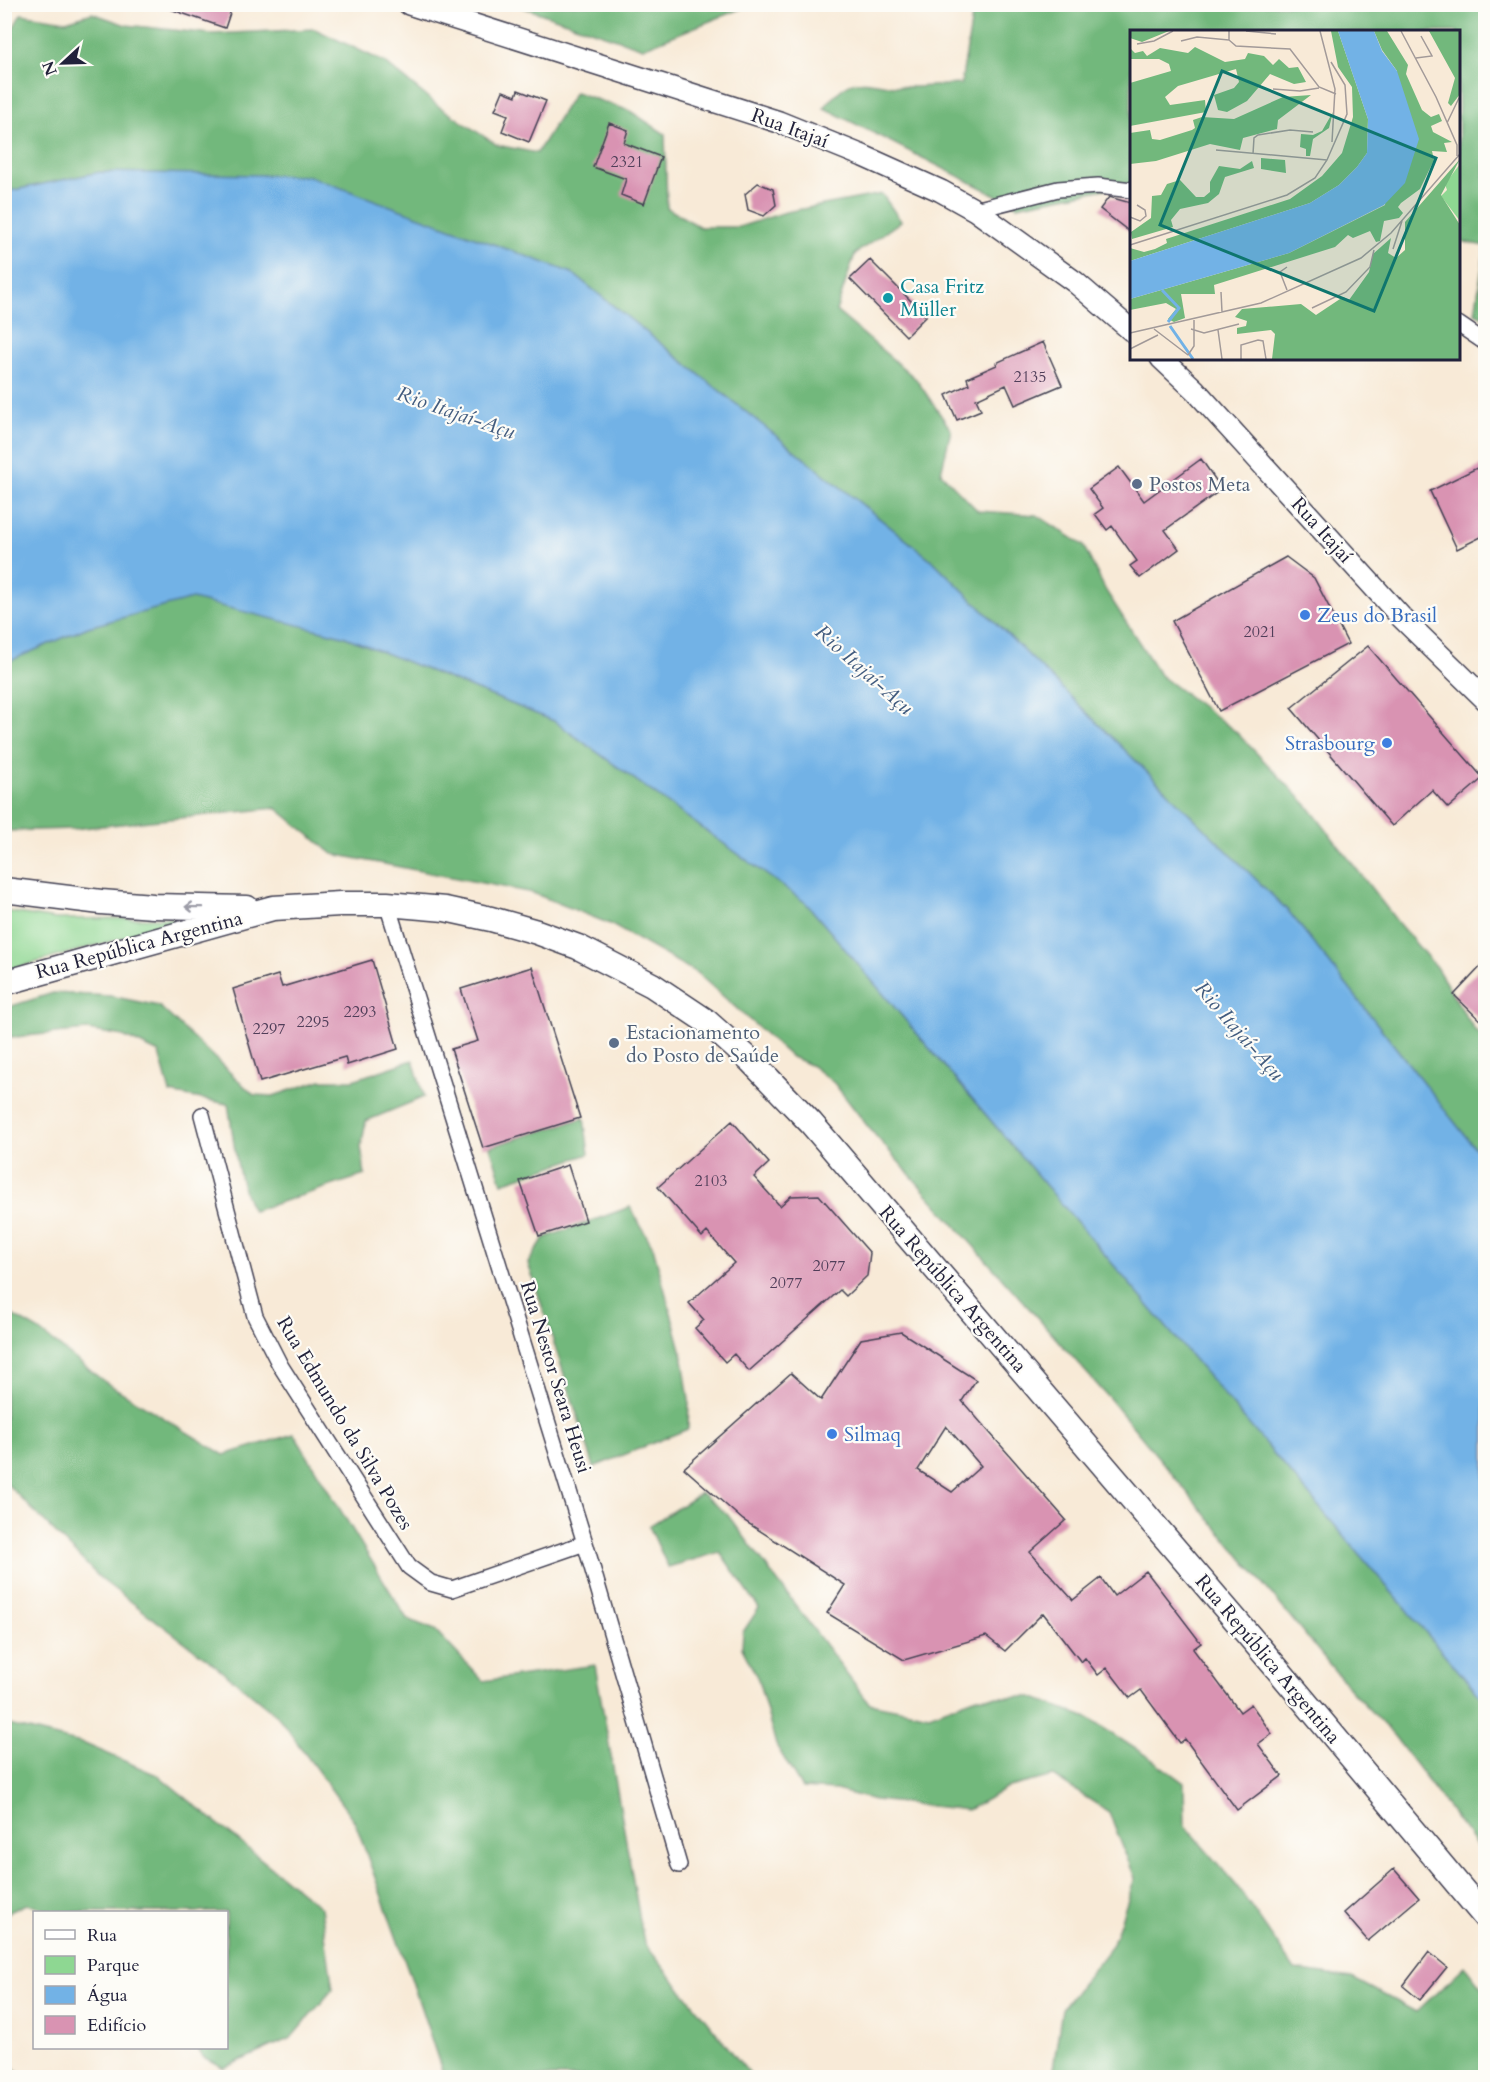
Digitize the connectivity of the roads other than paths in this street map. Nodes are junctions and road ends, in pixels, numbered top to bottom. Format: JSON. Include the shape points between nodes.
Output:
{"nodes":[{"id":1,"x":409,"y":4,"type":"edge"},
{"id":2,"x":1130,"y":190,"type":"edge"},
{"id":3,"x":975,"y":210,"type":"junction"},
{"id":4,"x":1460,"y":325,"type":"edge"},
{"id":5,"x":1130,"y":330,"type":"edge"},
{"id":6,"x":1485,"y":343,"type":"edge"},
{"id":7,"x":1163,"y":360,"type":"edge"},
{"id":8,"x":1485,"y":700,"type":"edge"},
{"id":9,"x":4,"y":890,"type":"edge"},
{"id":10,"x":387,"y":904,"type":"junction"},
{"id":11,"x":273,"y":908,"type":"junction"},
{"id":12,"x":4,"y":983,"type":"edge"},
{"id":13,"x":202,"y":1115,"type":"dead end"},
{"id":14,"x":585,"y":1543,"type":"junction"},
{"id":15,"x":678,"y":1865,"type":"dead end"},
{"id":16,"x":1485,"y":1917,"type":"edge"}],
"edges":[{"from":1,"to":3,"type":"main road","name":"Rua Itajaí","via":[[779,122],[892,169]]},
{"from":2,"to":3,"type":"street","via":[[1098,186],[1058,189]]},
{"from":3,"to":5,"type":"main road","name":"Rua Itajaí","via":[[1087,291]]},
{"from":4,"to":6,"type":"street"},
{"from":7,"to":8,"type":"main road","name":"Rua Itajaí","via":[[1402,618]]},
{"from":11,"to":9,"type":"main road","name":"Rua República Argentina","one_way":true,"via":[[122,904]]},
{"from":10,"to":11,"type":"main road","name":"Rua República Argentina"},
{"from":10,"to":14,"type":"street","name":"Rua Nestor Seara Heusi"},
{"from":10,"to":16,"type":"main road","name":"Rua República Argentina","via":[[445,909],[491,919],[578,947],[652,985],[706,1021],[751,1061],[826,1141]]},
{"from":11,"to":12,"type":"main road","name":"Rua República Argentina"},
{"from":13,"to":14,"type":"street","name":"Rua Edmundo da Silva Pozes","via":[[255,1316],[280,1365],[409,1567],[431,1583],[452,1589]]},
{"from":14,"to":15,"type":"street","name":"Rua Nestor Seara Heusi"}]}
